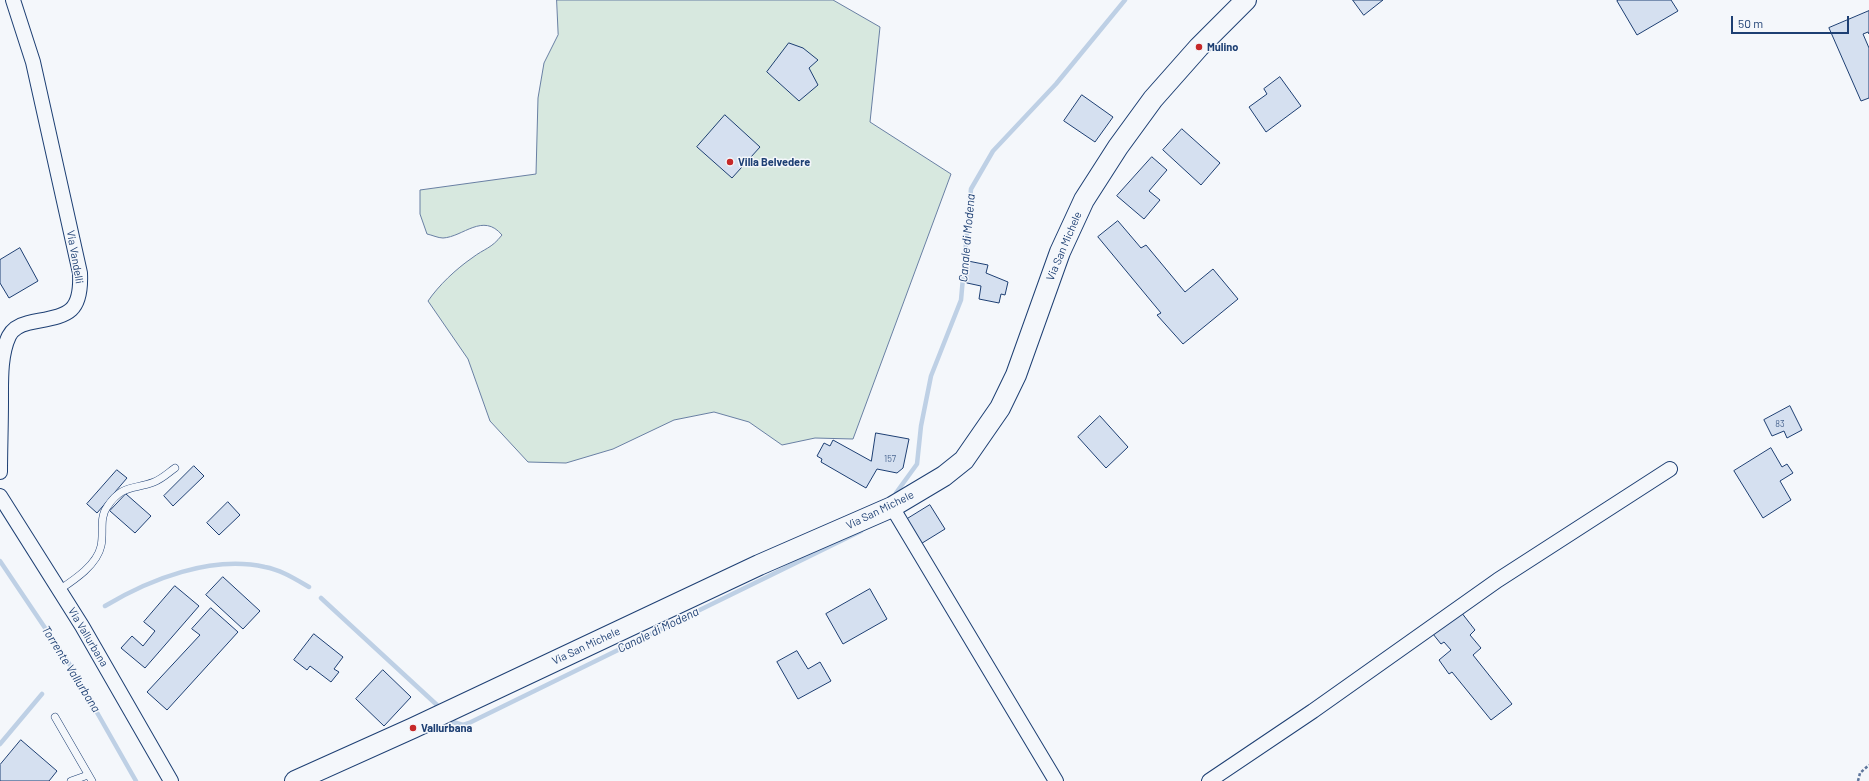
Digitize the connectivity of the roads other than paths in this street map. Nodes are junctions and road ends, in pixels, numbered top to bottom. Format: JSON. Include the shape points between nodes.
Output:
{"nodes":[{"id":1,"x":13,"y":0,"type":"edge"},
{"id":2,"x":1246,"y":0,"type":"edge"},
{"id":3,"x":175,"y":468,"type":"dead end"},
{"id":4,"x":1670,"y":469,"type":"dead end"},
{"id":5,"x":0,"y":472,"type":"edge"},
{"id":6,"x":0,"y":496,"type":"edge"},
{"id":7,"x":892,"y":507,"type":"junction"},
{"id":8,"x":59,"y":590,"type":"junction"},
{"id":9,"x":55,"y":717,"type":"dead end"},
{"id":10,"x":90,"y":778,"type":"edge"},
{"id":11,"x":71,"y":781,"type":"edge"},
{"id":12,"x":172,"y":781,"type":"edge"},
{"id":13,"x":295,"y":781,"type":"edge"},
{"id":14,"x":1056,"y":781,"type":"edge"},
{"id":15,"x":1208,"y":781,"type":"edge"}],
"edges":[{"from":1,"to":5,"type":"street","name":"Via Vandelli","via":[[33,62],[80,273],[81,290],[78,303],[71,311],[14,328],[4,346],[1,374]]},
{"from":2,"to":7,"type":"main road","name":"Via San Michele","via":[[1199,47],[1153,99],[1084,200],[1060,252],[1016,375],[1000,408],[983,434],[964,460],[944,476]]},
{"from":3,"to":8,"type":"lane","via":[[154,482],[122,490],[103,513],[99,553],[75,579]]},
{"from":4,"to":15,"type":"street","via":[[1498,580],[1313,711]]},
{"from":6,"to":8,"type":"street","name":"Via Vallurbana"},
{"from":7,"to":13,"type":"main road","name":"Via San Michele","via":[[759,565]]},
{"from":7,"to":14,"type":"street"},
{"from":8,"to":12,"type":"street","name":"Via Vallurbana"},
{"from":9,"to":10,"type":"lane"},
{"from":10,"to":11,"type":"lane"}]}
